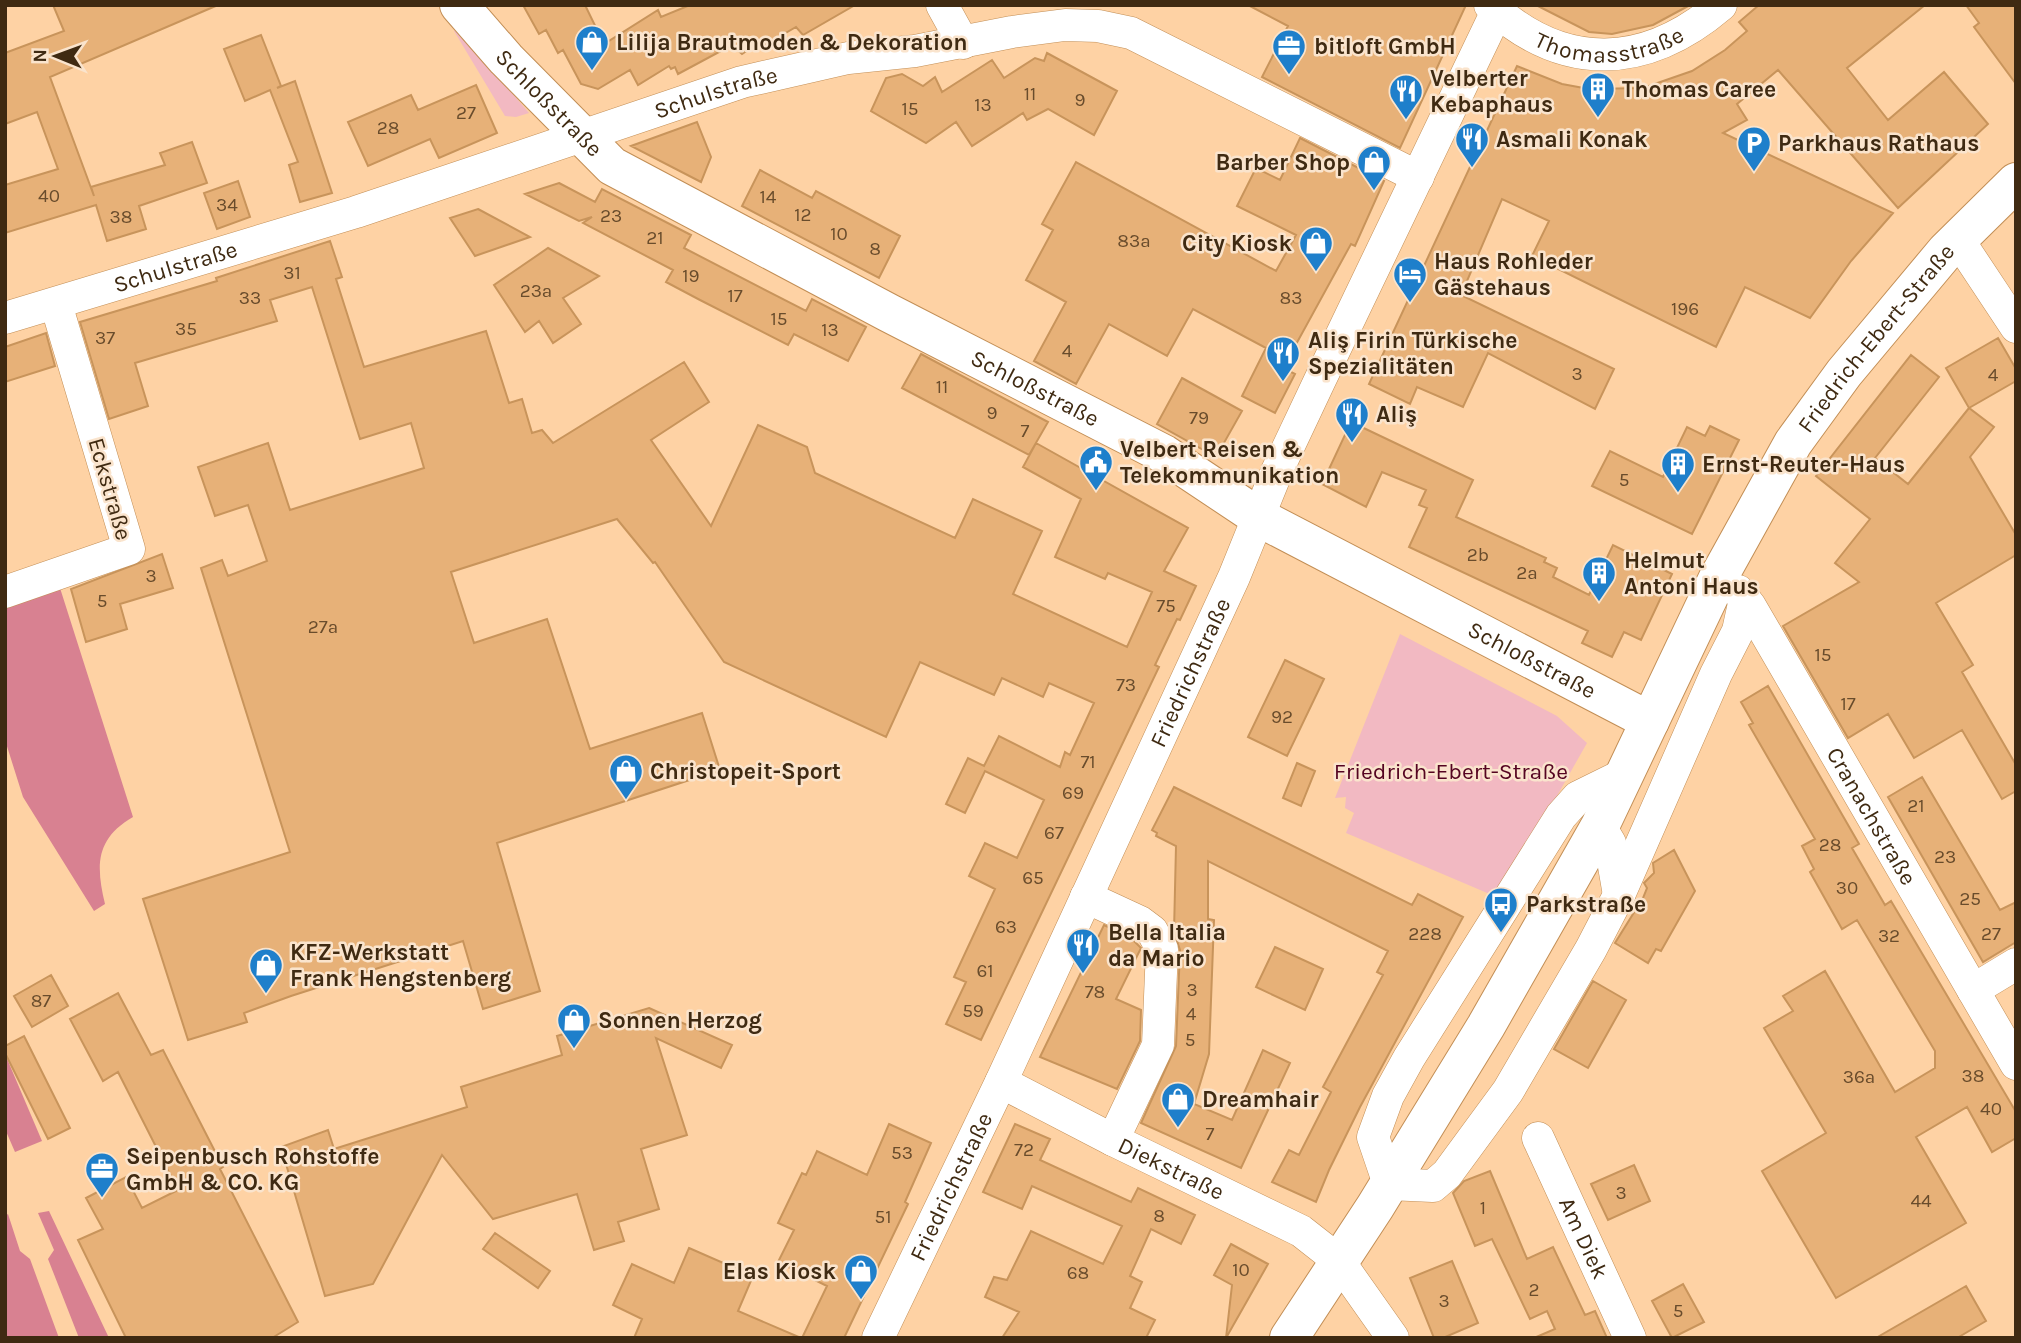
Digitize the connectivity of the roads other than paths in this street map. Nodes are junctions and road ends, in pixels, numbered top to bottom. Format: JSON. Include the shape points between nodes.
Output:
{"nodes":[{"id":1,"x":459,"y":5,"type":"edge"},
{"id":2,"x":942,"y":5,"type":"edge"},
{"id":3,"x":1721,"y":5,"type":"edge"},
{"id":4,"x":1496,"y":8,"type":"edge"},
{"id":5,"x":963,"y":43,"type":"junction"},
{"id":6,"x":583,"y":134,"type":"junction"},
{"id":7,"x":1418,"y":177,"type":"junction"},
{"id":8,"x":2016,"y":182,"type":"edge"},
{"id":9,"x":1957,"y":238,"type":"junction"},
{"id":10,"x":56,"y":304,"type":"junction"},
{"id":11,"x":5,"y":318,"type":"edge"},
{"id":12,"x":2016,"y":327,"type":"edge"},
{"id":13,"x":1259,"y":518,"type":"junction"},
{"id":14,"x":1733,"y":585,"type":"junction"},
{"id":15,"x":5,"y":592,"type":"edge"},
{"id":16,"x":1650,"y":721,"type":"junction"},
{"id":17,"x":1627,"y":773,"type":"junction"},
{"id":18,"x":1600,"y":826,"type":"junction"},
{"id":19,"x":1619,"y":895,"type":"junction"},
{"id":20,"x":1086,"y":897,"type":"junction"},
{"id":21,"x":2016,"y":964,"type":"edge"},
{"id":22,"x":1973,"y":990,"type":"junction"},
{"id":23,"x":2016,"y":1064,"type":"edge"},
{"id":24,"x":1001,"y":1082,"type":"junction"},
{"id":25,"x":1538,"y":1138,"type":"dead end"},
{"id":26,"x":1113,"y":1140,"type":"junction"},
{"id":27,"x":1389,"y":1184,"type":"junction"},
{"id":28,"x":1338,"y":1260,"type":"junction"},
{"id":29,"x":877,"y":1338,"type":"edge"},
{"id":30,"x":1289,"y":1338,"type":"edge"},
{"id":31,"x":1393,"y":1338,"type":"edge"},
{"id":32,"x":1630,"y":1338,"type":"edge"}],
"edges":[{"from":1,"to":6,"type":"main road","name":"Schloßstraße","via":[[543,98]]},
{"from":2,"to":5,"type":"street"},
{"from":3,"to":4,"type":"street","name":"Thomasstraße","via":[[1683,34],[1650,47],[1591,56],[1539,40]]},
{"from":4,"to":7,"type":"street","name":"Friedrichstraße"},
{"from":5,"to":6,"type":"street","name":"Schulstraße","via":[[848,58],[742,82]]},
{"from":5,"to":7,"type":"street","name":"Schulstraße","via":[[1065,25],[1131,33]]},
{"from":6,"to":10,"type":"street","name":"Schulstraße","via":[[356,212]]},
{"from":6,"to":13,"type":"main road","name":"Schloßstraße","via":[[612,166],[1164,454]]},
{"from":7,"to":13,"type":"street","name":"Friedrichstraße"},
{"from":8,"to":9,"type":"main road","name":"Friedrich-Ebert-Straße"},
{"from":9,"to":12,"type":"street"},
{"from":9,"to":14,"type":"main road","name":"Friedrich-Ebert-Straße","via":[[1844,373],[1793,443]]},
{"from":10,"to":11,"type":"street","name":"Schulstraße"},
{"from":10,"to":15,"type":"street","name":"Eckstraße","via":[[129,549]]},
{"from":13,"to":16,"type":"main road","name":"Schloßstraße"},
{"from":13,"to":20,"type":"street","name":"Friedrichstraße"},
{"from":14,"to":16,"type":"main road","name":"Friedrich-Ebert-Straße"},
{"from":14,"to":19,"type":"street","name":"Friedrich-Ebert-Straße","via":[[1738,631]]},
{"from":14,"to":22,"type":"street","name":"Cranachstraße"},
{"from":16,"to":17,"type":"main road","name":"Friedrich-Ebert-Straße"},
{"from":17,"to":18,"type":"main road","name":"Friedrich-Ebert-Straße"},
{"from":17,"to":27,"type":"street","via":[[1578,797],[1561,816],[1409,1058],[1373,1137]]},
{"from":18,"to":19,"type":"street","via":[[1610,843]]},
{"from":18,"to":27,"type":"main road","name":"Friedrich-Ebert-Straße","via":[[1492,1017]]},
{"from":19,"to":27,"type":"street","name":"Friedrich-Ebert-Straße","via":[[1508,1091],[1447,1174],[1433,1186]]},
{"from":20,"to":24,"type":"street","name":"Friedrichstraße"},
{"from":20,"to":26,"type":"street","via":[[1140,922],[1152,931],[1162,949],[1158,1045]]},
{"from":21,"to":22,"type":"street"},
{"from":22,"to":23,"type":"street","name":"Cranachstraße"},
{"from":24,"to":26,"type":"street","name":"Diekstraße"},
{"from":24,"to":29,"type":"street","name":"Friedrichstraße"},
{"from":25,"to":32,"type":"street","name":"Am Diek"},
{"from":26,"to":28,"type":"street","name":"Diekstraße","via":[[1301,1231]]},
{"from":27,"to":28,"type":"main road","name":"Friedrich-Ebert-Straße"},
{"from":28,"to":30,"type":"main road","name":"Friedrich-Ebert-Straße"},
{"from":28,"to":31,"type":"street"}]}
